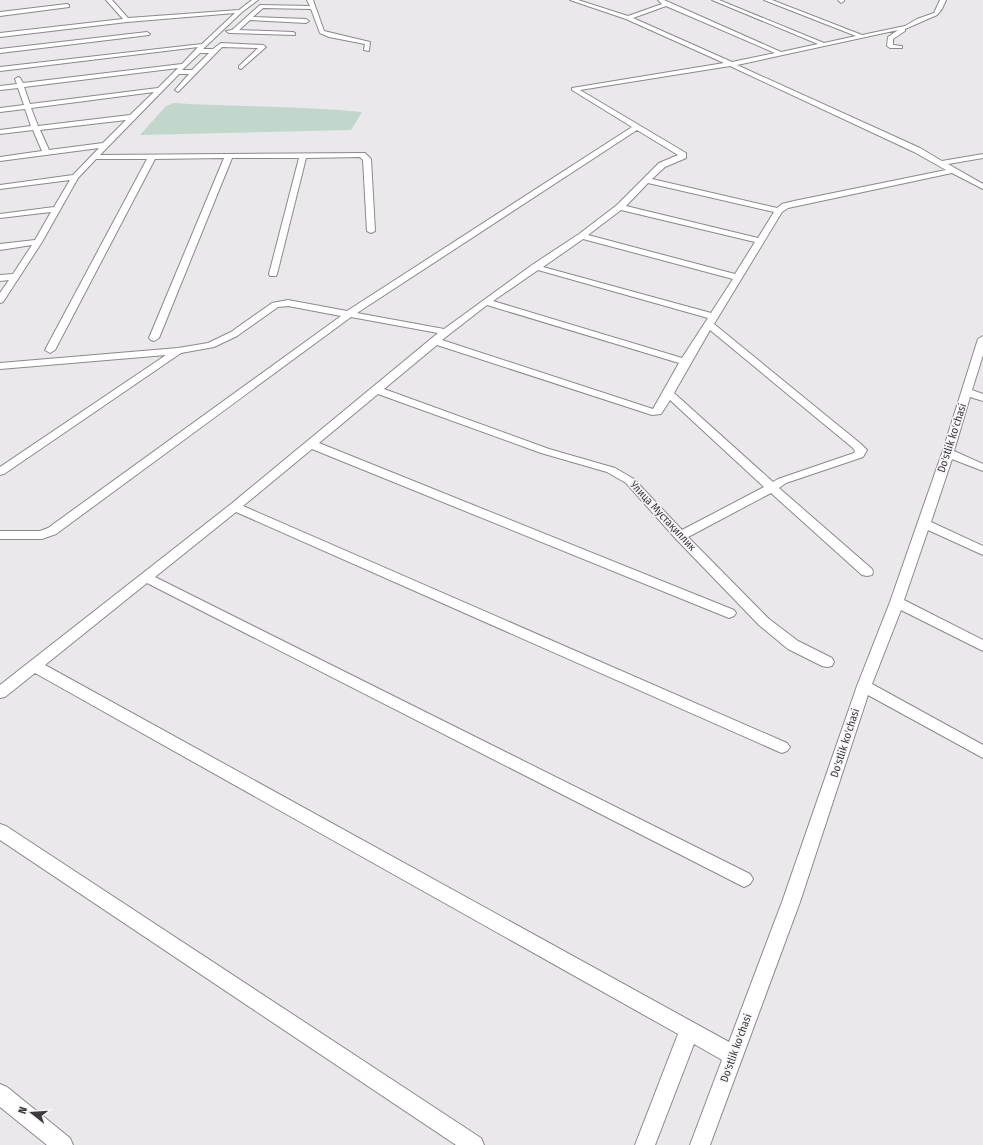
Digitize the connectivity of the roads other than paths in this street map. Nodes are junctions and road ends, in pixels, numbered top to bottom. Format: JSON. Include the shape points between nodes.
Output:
{"nodes":[{"id":1,"x":109,"y":0,"type":"edge"},
{"id":2,"x":255,"y":0,"type":"edge"},
{"id":3,"x":270,"y":0,"type":"edge"},
{"id":4,"x":310,"y":0,"type":"edge"},
{"id":5,"x":573,"y":0,"type":"edge"},
{"id":6,"x":661,"y":0,"type":"edge"},
{"id":7,"x":715,"y":0,"type":"edge"},
{"id":8,"x":767,"y":0,"type":"edge"},
{"id":9,"x":943,"y":0,"type":"edge"},
{"id":10,"x":666,"y":4,"type":"junction"},
{"id":11,"x":67,"y":6,"type":"dead end"},
{"id":12,"x":262,"y":6,"type":"junction"},
{"id":13,"x":243,"y":7,"type":"junction"},
{"id":14,"x":314,"y":8,"type":"junction"},
{"id":15,"x":0,"y":14,"type":"edge"},
{"id":16,"x":248,"y":18,"type":"junction"},
{"id":17,"x":628,"y":18,"type":"junction"},
{"id":18,"x":127,"y":20,"type":"junction"},
{"id":19,"x":306,"y":21,"type":"dead end"},
{"id":20,"x":908,"y":27,"type":"junction"},
{"id":21,"x":123,"y":28,"type":"junction"},
{"id":22,"x":219,"y":30,"type":"junction"},
{"id":23,"x":234,"y":31,"type":"junction"},
{"id":24,"x":147,"y":34,"type":"dead end"},
{"id":25,"x":293,"y":34,"type":"dead end"},
{"id":26,"x":863,"y":37,"type":"junction"},
{"id":27,"x":205,"y":45,"type":"junction"},
{"id":28,"x":825,"y":45,"type":"junction"},
{"id":29,"x":900,"y":47,"type":"dead end"},
{"id":30,"x":6,"y":49,"type":"edge"},
{"id":31,"x":367,"y":50,"type":"dead end"},
{"id":32,"x":0,"y":51,"type":"edge"},
{"id":33,"x":199,"y":51,"type":"junction"},
{"id":34,"x":214,"y":51,"type":"junction"},
{"id":35,"x":782,"y":54,"type":"junction"},
{"id":36,"x":185,"y":64,"type":"junction"},
{"id":37,"x":731,"y":64,"type":"junction"},
{"id":38,"x":241,"y":67,"type":"dead end"},
{"id":39,"x":0,"y":69,"type":"edge"},
{"id":40,"x":178,"y":72,"type":"junction"},
{"id":41,"x":194,"y":72,"type":"junction"},
{"id":42,"x":20,"y":86,"type":"junction"},
{"id":43,"x":0,"y":88,"type":"edge"},
{"id":44,"x":161,"y":89,"type":"junction"},
{"id":45,"x":178,"y":90,"type":"dead end"},
{"id":46,"x":28,"y":106,"type":"junction"},
{"id":47,"x":0,"y":110,"type":"edge"},
{"id":48,"x":132,"y":117,"type":"junction"},
{"id":49,"x":35,"y":127,"type":"junction"},
{"id":50,"x":636,"y":128,"type":"junction"},
{"id":51,"x":0,"y":132,"type":"edge"},
{"id":52,"x":105,"y":145,"type":"junction"},
{"id":53,"x":46,"y":152,"type":"junction"},
{"id":54,"x":303,"y":155,"type":"junction"},
{"id":55,"x":229,"y":156,"type":"junction"},
{"id":56,"x":983,"y":156,"type":"edge"},
{"id":57,"x":152,"y":157,"type":"junction"},
{"id":58,"x":0,"y":158,"type":"edge"},
{"id":59,"x":93,"y":158,"type":"junction"},
{"id":60,"x":942,"y":163,"type":"junction"},
{"id":61,"x":955,"y":170,"type":"junction"},
{"id":62,"x":75,"y":177,"type":"junction"},
{"id":63,"x":646,"y":180,"type":"junction"},
{"id":64,"x":0,"y":187,"type":"edge"},
{"id":65,"x":983,"y":187,"type":"edge"},
{"id":66,"x":620,"y":207,"type":"junction"},
{"id":67,"x":56,"y":209,"type":"junction"},
{"id":68,"x":779,"y":211,"type":"junction"},
{"id":69,"x":0,"y":216,"type":"edge"},
{"id":70,"x":371,"y":231,"type":"dead end"},
{"id":71,"x":582,"y":236,"type":"junction"},
{"id":72,"x":761,"y":241,"type":"junction"},
{"id":73,"x":38,"y":242,"type":"junction"},
{"id":74,"x":0,"y":247,"type":"edge"},
{"id":75,"x":536,"y":267,"type":"junction"},
{"id":76,"x":273,"y":274,"type":"dead end"},
{"id":77,"x":16,"y":276,"type":"junction"},
{"id":78,"x":737,"y":277,"type":"junction"},
{"id":79,"x":0,"y":278,"type":"edge"},
{"id":80,"x":0,"y":300,"type":"edge"},
{"id":81,"x":486,"y":302,"type":"junction"},
{"id":82,"x":349,"y":314,"type":"junction"},
{"id":83,"x":710,"y":320,"type":"junction"},
{"id":84,"x":446,"y":332,"type":"junction"},
{"id":85,"x":154,"y":338,"type":"dead end"},
{"id":86,"x":983,"y":339,"type":"edge"},
{"id":87,"x":436,"y":341,"type":"junction"},
{"id":88,"x":50,"y":350,"type":"dead end"},
{"id":89,"x":178,"y":351,"type":"junction"},
{"id":90,"x":685,"y":362,"type":"junction"},
{"id":91,"x":0,"y":366,"type":"edge"},
{"id":92,"x":377,"y":390,"type":"junction"},
{"id":93,"x":967,"y":392,"type":"junction"},
{"id":94,"x":668,"y":393,"type":"junction"},
{"id":95,"x":983,"y":398,"type":"edge"},
{"id":96,"x":311,"y":444,"type":"junction"},
{"id":97,"x":948,"y":453,"type":"junction"},
{"id":98,"x":983,"y":468,"type":"edge"},
{"id":99,"x":0,"y":472,"type":"edge"},
{"id":100,"x":772,"y":488,"type":"junction"},
{"id":101,"x":235,"y":507,"type":"junction"},
{"id":102,"x":923,"y":523,"type":"junction"},
{"id":103,"x":0,"y":535,"type":"edge"},
{"id":104,"x":680,"y":536,"type":"junction"},
{"id":105,"x":983,"y":551,"type":"edge"},
{"id":106,"x":867,"y":572,"type":"dead end"},
{"id":107,"x":145,"y":577,"type":"junction"},
{"id":108,"x":897,"y":602,"type":"junction"},
{"id":109,"x":729,"y":612,"type":"dead end"},
{"id":110,"x":983,"y":646,"type":"edge"},
{"id":111,"x":827,"y":662,"type":"dead end"},
{"id":112,"x":35,"y":666,"type":"junction"},
{"id":113,"x":864,"y":686,"type":"junction"},
{"id":114,"x":0,"y":694,"type":"edge"},
{"id":115,"x":782,"y":747,"type":"dead end"},
{"id":116,"x":983,"y":752,"type":"edge"},
{"id":117,"x":0,"y":831,"type":"edge"},
{"id":118,"x":744,"y":879,"type":"dead end"},
{"id":119,"x":689,"y":1030,"type":"junction"},
{"id":120,"x":733,"y":1056,"type":"junction"},
{"id":121,"x":0,"y":1094,"type":"edge"},
{"id":122,"x":63,"y":1145,"type":"edge"},
{"id":123,"x":474,"y":1145,"type":"edge"},
{"id":124,"x":645,"y":1145,"type":"edge"},
{"id":125,"x":700,"y":1145,"type":"edge"}],
"edges":[{"from":1,"to":18,"type":"street"},
{"from":2,"to":13,"type":"street"},
{"from":3,"to":12,"type":"street"},
{"from":4,"to":14,"type":"street"},
{"from":5,"to":17,"type":"street"},
{"from":6,"to":10,"type":"street"},
{"from":7,"to":28,"type":"street"},
{"from":8,"to":26,"type":"street"},
{"from":9,"to":20,"type":"street","via":[[941,8],[933,17],[920,19]]},
{"from":10,"to":17,"type":"street"},
{"from":10,"to":35,"type":"street"},
{"from":11,"to":15,"type":"street"},
{"from":12,"to":14,"type":"street"},
{"from":12,"to":16,"type":"street"},
{"from":13,"to":18,"type":"street"},
{"from":13,"to":22,"type":"street"},
{"from":14,"to":31,"type":"street","via":[[324,34],[368,43]]},
{"from":16,"to":19,"type":"street"},
{"from":16,"to":23,"type":"street"},
{"from":17,"to":37,"type":"street"},
{"from":18,"to":21,"type":"street"},
{"from":20,"to":26,"type":"street"},
{"from":20,"to":29,"type":"street","via":[[890,38],[890,46]]},
{"from":21,"to":24,"type":"street"},
{"from":21,"to":30,"type":"street"},
{"from":21,"to":30,"type":"street"},
{"from":22,"to":23,"type":"street"},
{"from":22,"to":27,"type":"street"},
{"from":23,"to":25,"type":"street"},
{"from":26,"to":28,"type":"street"},
{"from":27,"to":30,"type":"street"},
{"from":27,"to":33,"type":"street"},
{"from":28,"to":35,"type":"street"},
{"from":30,"to":32,"type":"street"},
{"from":30,"to":39,"type":"street"},
{"from":30,"to":42,"type":"street"},
{"from":33,"to":34,"type":"street"},
{"from":33,"to":36,"type":"street"},
{"from":34,"to":38,"type":"street","via":[[221,45],[263,47]]},
{"from":34,"to":41,"type":"street"},
{"from":35,"to":37,"type":"street"},
{"from":36,"to":40,"type":"street"},
{"from":36,"to":42,"type":"street"},
{"from":37,"to":50,"type":"street","via":[[574,89]]},
{"from":37,"to":60,"type":"street"},
{"from":40,"to":41,"type":"street"},
{"from":40,"to":44,"type":"street"},
{"from":41,"to":45,"type":"street"},
{"from":42,"to":43,"type":"street"},
{"from":42,"to":46,"type":"street"},
{"from":44,"to":46,"type":"street"},
{"from":44,"to":48,"type":"street"},
{"from":46,"to":47,"type":"street"},
{"from":46,"to":49,"type":"street"},
{"from":48,"to":49,"type":"street"},
{"from":48,"to":52,"type":"street"},
{"from":49,"to":51,"type":"street"},
{"from":49,"to":53,"type":"street"},
{"from":50,"to":63,"type":"street","via":[[683,155],[682,158],[662,165]]},
{"from":50,"to":82,"type":"street"},
{"from":52,"to":53,"type":"street"},
{"from":52,"to":59,"type":"street"},
{"from":53,"to":58,"type":"street"},
{"from":54,"to":55,"type":"street"},
{"from":54,"to":70,"type":"street","via":[[354,154],[367,159]]},
{"from":54,"to":76,"type":"street"},
{"from":55,"to":57,"type":"street"},
{"from":55,"to":85,"type":"street"},
{"from":56,"to":60,"type":"street"},
{"from":57,"to":59,"type":"street"},
{"from":57,"to":88,"type":"street"},
{"from":59,"to":62,"type":"street"},
{"from":60,"to":61,"type":"street"},
{"from":61,"to":65,"type":"street"},
{"from":61,"to":68,"type":"street","via":[[794,203]]},
{"from":62,"to":64,"type":"street"},
{"from":62,"to":67,"type":"street"},
{"from":63,"to":66,"type":"street"},
{"from":63,"to":68,"type":"street"},
{"from":66,"to":71,"type":"street"},
{"from":66,"to":72,"type":"street"},
{"from":67,"to":69,"type":"street"},
{"from":67,"to":73,"type":"street"},
{"from":68,"to":72,"type":"street"},
{"from":71,"to":75,"type":"street"},
{"from":71,"to":78,"type":"street"},
{"from":72,"to":78,"type":"street"},
{"from":73,"to":74,"type":"street"},
{"from":73,"to":77,"type":"street"},
{"from":75,"to":81,"type":"street"},
{"from":75,"to":83,"type":"street"},
{"from":77,"to":79,"type":"street"},
{"from":77,"to":80,"type":"street"},
{"from":78,"to":83,"type":"street"},
{"from":81,"to":84,"type":"street"},
{"from":81,"to":90,"type":"street"},
{"from":82,"to":84,"type":"street"},
{"from":82,"to":89,"type":"street","via":[[288,303],[275,306],[234,334],[211,345]]},
{"from":82,"to":103,"type":"street","via":[[52,531],[42,535]]},
{"from":83,"to":90,"type":"street"},
{"from":83,"to":100,"type":"street","via":[[861,450],[859,455],[782,481]]},
{"from":84,"to":87,"type":"street"},
{"from":86,"to":93,"type":"street","name":"Do'stlik ko'chasi"},
{"from":87,"to":92,"type":"street"},
{"from":87,"to":94,"type":"street","via":[[652,412],[659,410]]},
{"from":89,"to":91,"type":"street"},
{"from":89,"to":99,"type":"street"},
{"from":90,"to":94,"type":"street"},
{"from":92,"to":96,"type":"street"},
{"from":92,"to":104,"type":"street","name":"Улица Мустақиллик","via":[[545,451],[611,470],[630,481]]},
{"from":93,"to":95,"type":"street"},
{"from":93,"to":97,"type":"street","name":"Do'stlik ko'chasi"},
{"from":94,"to":100,"type":"street"},
{"from":96,"to":101,"type":"street"},
{"from":96,"to":109,"type":"street"},
{"from":97,"to":98,"type":"street"},
{"from":97,"to":102,"type":"street","name":"Do'stlik ko'chasi"},
{"from":100,"to":104,"type":"street"},
{"from":100,"to":106,"type":"street"},
{"from":101,"to":107,"type":"street"},
{"from":101,"to":115,"type":"street"},
{"from":102,"to":105,"type":"street"},
{"from":102,"to":108,"type":"street","name":"Do'stlik ko'chasi"},
{"from":104,"to":111,"type":"street","name":"Улица Мустақиллик","via":[[764,622],[793,645]]},
{"from":107,"to":112,"type":"street"},
{"from":107,"to":118,"type":"street"},
{"from":108,"to":110,"type":"street"},
{"from":108,"to":113,"type":"street","name":"Do'stlik ko'chasi"},
{"from":112,"to":114,"type":"street"},
{"from":112,"to":119,"type":"street"},
{"from":113,"to":116,"type":"street"},
{"from":113,"to":120,"type":"street","name":"Do'stlik ko'chasi","via":[[791,902]]},
{"from":117,"to":123,"type":"street"},
{"from":119,"to":120,"type":"street"},
{"from":119,"to":124,"type":"street"},
{"from":120,"to":125,"type":"street","name":"Do'stlik ko'chasi"},
{"from":121,"to":122,"type":"street"}]}
